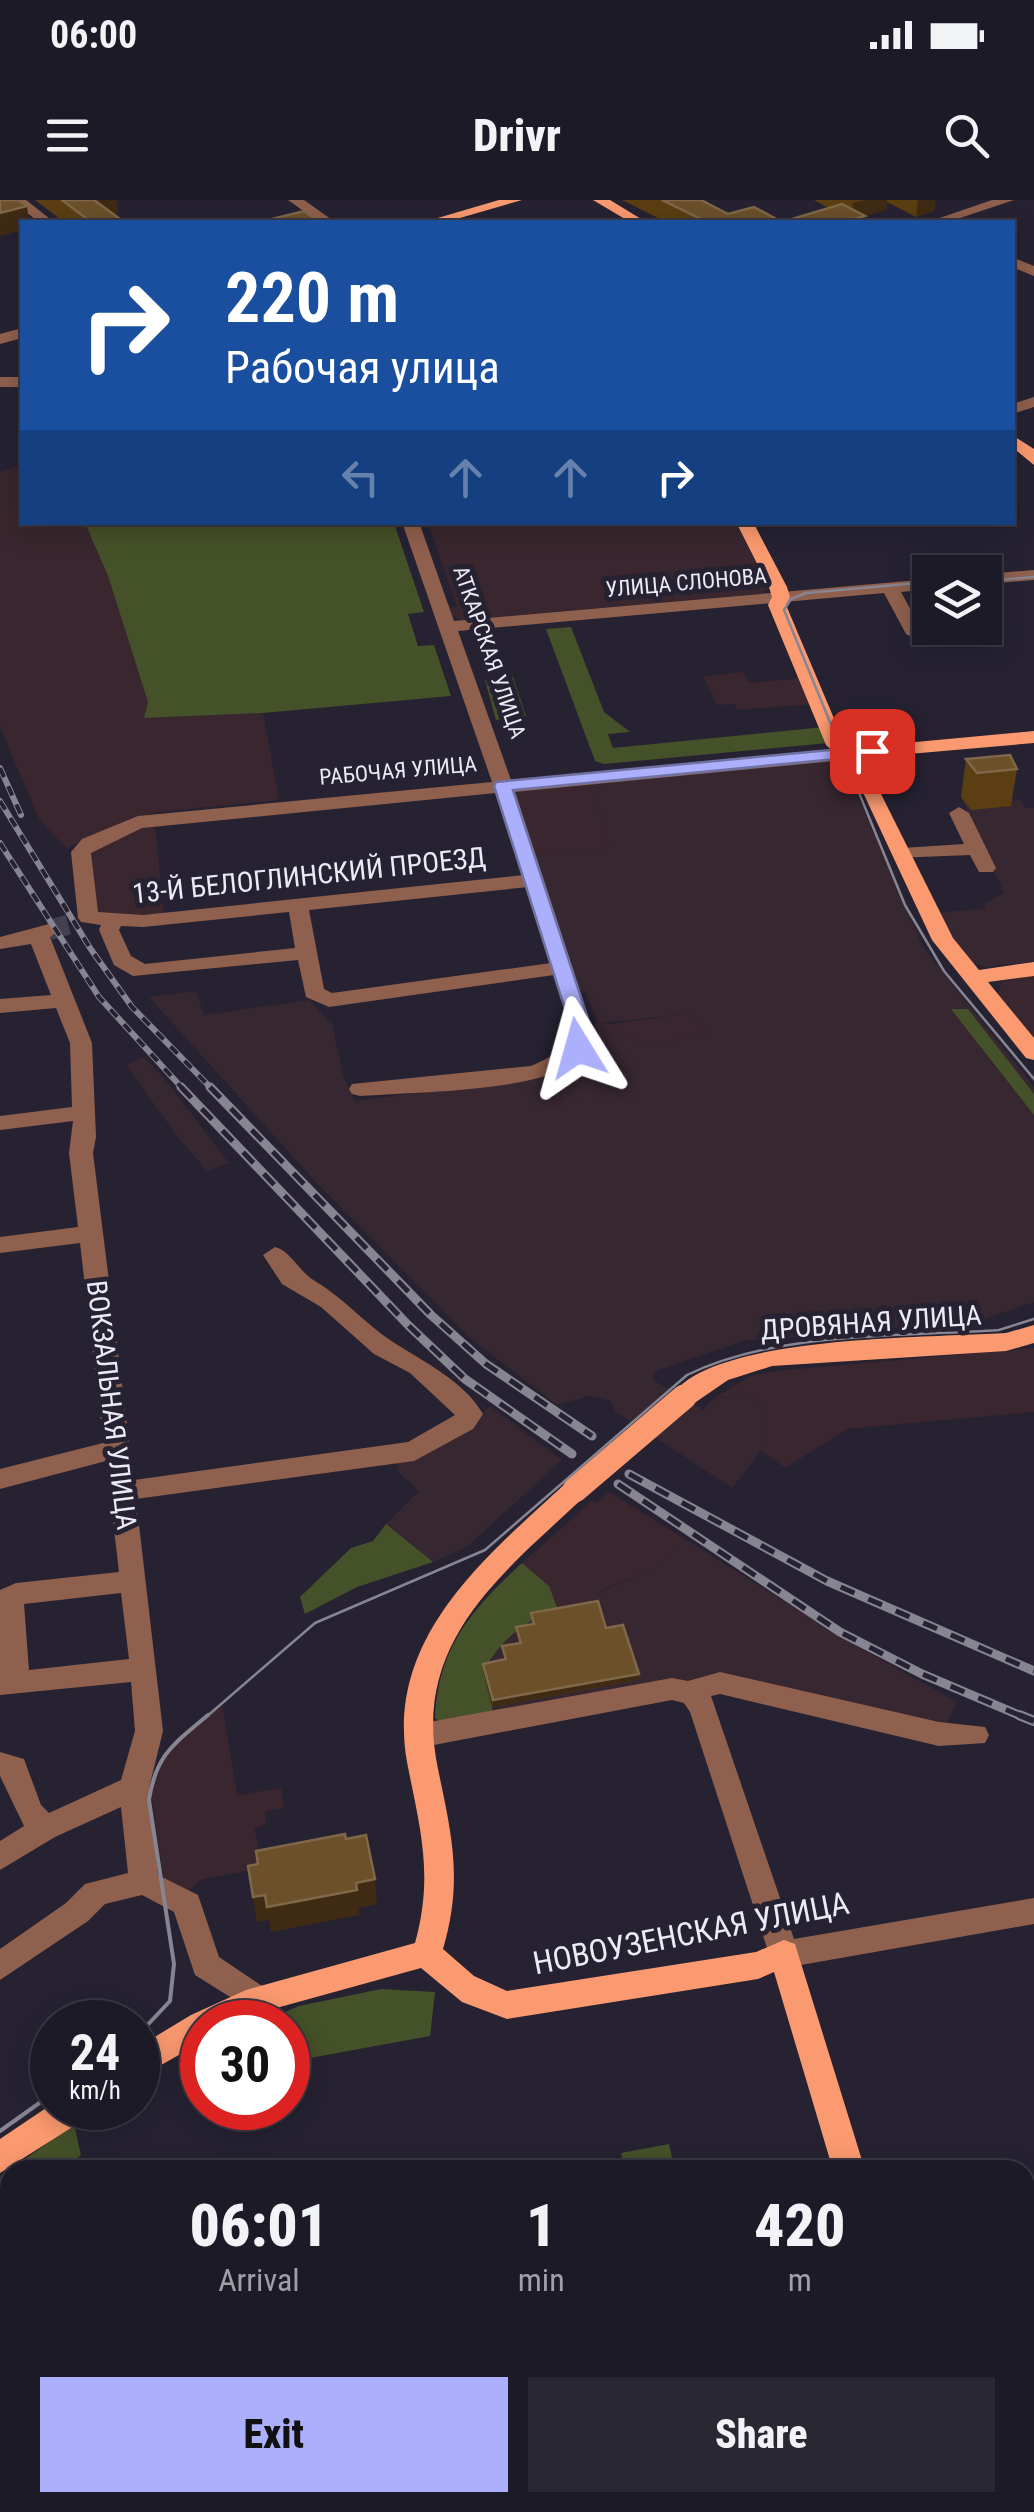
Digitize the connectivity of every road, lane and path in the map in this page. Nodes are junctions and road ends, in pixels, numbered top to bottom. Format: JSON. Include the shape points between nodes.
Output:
{"nodes":[{"id":1,"x":17,"y":200,"type":"edge"},
{"id":2,"x":295,"y":200,"type":"edge"},
{"id":3,"x":514,"y":200,"type":"edge"},
{"id":4,"x":600,"y":200,"type":"edge"},
{"id":5,"x":1007,"y":200,"type":"edge"},
{"id":6,"x":43,"y":220,"type":"edge"},
{"id":7,"x":325,"y":220,"type":"edge"},
{"id":8,"x":439,"y":220,"type":"edge"},
{"id":9,"x":635,"y":220,"type":"edge"},
{"id":10,"x":943,"y":220,"type":"edge"},
{"id":11,"x":1015,"y":442,"type":"edge"},
{"id":12,"x":1034,"y":460,"type":"edge"},
{"id":13,"x":411,"y":525,"type":"edge"},
{"id":14,"x":745,"y":525,"type":"edge"},
{"id":15,"x":1034,"y":575,"type":"edge"},
{"id":16,"x":1002,"y":578,"type":"edge"},
{"id":17,"x":912,"y":585,"type":"edge"},
{"id":18,"x":889,"y":587,"type":"junction"},
{"id":19,"x":780,"y":596,"type":"junction"},
{"id":20,"x":446,"y":627,"type":"junction"},
{"id":21,"x":912,"y":629,"type":"edge"},
{"id":22,"x":1034,"y":737,"type":"edge"},
{"id":23,"x":845,"y":754,"type":"junction"},
{"id":24,"x":503,"y":786,"type":"junction"},
{"id":25,"x":959,"y":813,"type":"dead end"},
{"id":26,"x":902,"y":854,"type":"junction"},
{"id":27,"x":536,"y":880,"type":"junction"},
{"id":28,"x":298,"y":905,"type":"junction"},
{"id":29,"x":83,"y":920,"type":"joint"},
{"id":30,"x":113,"y":921,"type":"junction"},
{"id":31,"x":0,"y":944,"type":"edge"},
{"id":32,"x":306,"y":954,"type":"junction"},
{"id":33,"x":561,"y":968,"type":"junction"},
{"id":34,"x":1034,"y":969,"type":"edge"},
{"id":35,"x":972,"y":978,"type":"junction"},
{"id":36,"x":65,"y":1000,"type":"junction"},
{"id":37,"x":0,"y":1006,"type":"edge"},
{"id":38,"x":1034,"y":1053,"type":"edge"},
{"id":39,"x":360,"y":1090,"type":"dead end"},
{"id":40,"x":81,"y":1114,"type":"junction"},
{"id":41,"x":0,"y":1123,"type":"edge"},
{"id":42,"x":90,"y":1234,"type":"junction"},
{"id":43,"x":0,"y":1245,"type":"edge"},
{"id":44,"x":275,"y":1255,"type":"dead end"},
{"id":45,"x":1034,"y":1334,"type":"edge"},
{"id":46,"x":116,"y":1448,"type":"junction"},
{"id":47,"x":0,"y":1479,"type":"edge"},
{"id":48,"x":124,"y":1491,"type":"junction"},
{"id":49,"x":133,"y":1581,"type":"junction"},
{"id":50,"x":144,"y":1669,"type":"junction"},
{"id":51,"x":8,"y":1683,"type":"edge"},
{"id":52,"x":693,"y":1694,"type":"junction"},
{"id":53,"x":975,"y":1734,"type":"dead end"},
{"id":54,"x":418,"y":1736,"type":"junction"},
{"id":55,"x":7,"y":1766,"type":"edge"},
{"id":56,"x":134,"y":1788,"type":"junction"},
{"id":57,"x":44,"y":1828,"type":"junction"},
{"id":58,"x":0,"y":1857,"type":"edge"},
{"id":59,"x":144,"y":1882,"type":"junction"},
{"id":60,"x":1034,"y":1911,"type":"edge"},
{"id":61,"x":427,"y":1954,"type":"junction"},
{"id":62,"x":784,"y":1954,"type":"junction"},
{"id":63,"x":0,"y":1966,"type":"edge"},
{"id":64,"x":257,"y":2000,"type":"joint"},
{"id":65,"x":41,"y":2130,"type":"edge"},
{"id":66,"x":0,"y":2158,"type":"edge"},
{"id":67,"x":846,"y":2160,"type":"edge"}],
"edges":[{"from":1,"to":6,"type":"street"},
{"from":2,"to":7,"type":"street"},
{"from":3,"to":8,"type":"main road"},
{"from":4,"to":9,"type":"main road"},
{"from":5,"to":10,"type":"street"},
{"from":11,"to":12,"type":"main road"},
{"from":13,"to":20,"type":"street","name":"АТКАРСКАЯ УЛИЦА"},
{"from":14,"to":19,"type":"main road"},
{"from":15,"to":16,"type":"street"},
{"from":17,"to":18,"type":"street","name":"УЛИЦА СЛОНОВА"},
{"from":18,"to":19,"type":"street","name":"УЛИЦА СЛОНОВА"},
{"from":18,"to":21,"type":"street"},
{"from":19,"to":20,"type":"street","name":"УЛИЦА СЛОНОВА"},
{"from":19,"to":23,"type":"main road","via":[[786,630]]},
{"from":20,"to":24,"type":"street","name":"АТКАРСКАЯ УЛИЦА"},
{"from":22,"to":23,"type":"main road","name":"РАБОЧАЯ УЛИЦА"},
{"from":23,"to":24,"type":"street","name":"РАБОЧАЯ УЛИЦА"},
{"from":23,"to":26,"type":"main road","via":[[860,766]]},
{"from":24,"to":27,"type":"street","name":"АТКАРСКАЯ УЛИЦА"},
{"from":24,"to":29,"type":"street","name":"РАБОЧАЯ УЛИЦА","via":[[138,822],[89,842],[81,852]]},
{"from":25,"to":26,"type":"street","via":[[981,858]]},
{"from":26,"to":35,"type":"main road","via":[[943,940]]},
{"from":27,"to":28,"type":"street","name":"13-Й БЕЛОГЛИНСКИЙ ПРОЕЗД"},
{"from":27,"to":33,"type":"street","name":"АТКАРСКАЯ УЛИЦА"},
{"from":28,"to":30,"type":"street","name":"13-Й БЕЛОГЛИНСКИЙ ПРОЕЗД"},
{"from":28,"to":32,"type":"street"},
{"from":29,"to":30,"type":"street","name":"13-Й БЕЛОГЛИНСКИЙ ПРОЕЗД"},
{"from":30,"to":32,"type":"street","via":[[108,930],[122,960],[141,971]]},
{"from":31,"to":36,"type":"street","name":"ВОКЗАЛЬНАЯ УЛИЦА","via":[[43,932]]},
{"from":32,"to":33,"type":"street","via":[[319,998],[329,1000]]},
{"from":33,"to":39,"type":"street","name":"АТКАРСКАЯ УЛИЦА","via":[[582,1031],[578,1048],[562,1062],[536,1073]]},
{"from":34,"to":35,"type":"main road"},
{"from":35,"to":38,"type":"main road"},
{"from":36,"to":37,"type":"street"},
{"from":36,"to":40,"type":"street","name":"ВОКЗАЛЬНАЯ УЛИЦА","via":[[81,1043]]},
{"from":40,"to":41,"type":"street"},
{"from":40,"to":42,"type":"street","name":"ВОКЗАЛЬНАЯ УЛИЦА"},
{"from":42,"to":43,"type":"street"},
{"from":42,"to":46,"type":"street","name":"ВОКЗАЛЬНАЯ УЛИЦА"},
{"from":44,"to":48,"type":"street","via":[[291,1278],[419,1367],[470,1414],[414,1451]]},
{"from":45,"to":54,"type":"main road","name":"ДРОВЯНАЯ УЛИЦА","bridge":true,"via":[[1006,1342],[771,1357],[719,1374],[575,1490],[459,1605],[438,1636],[419,1694]]},
{"from":46,"to":47,"type":"street"},
{"from":46,"to":48,"type":"street","name":"ВОКЗАЛЬНАЯ УЛИЦА"},
{"from":48,"to":49,"type":"street","name":"ВОКЗАЛЬНАЯ УЛИЦА"},
{"from":49,"to":50,"type":"street","name":"ВОКЗАЛЬНАЯ УЛИЦА"},
{"from":49,"to":51,"type":"street","via":[[10,1598]]},
{"from":50,"to":51,"type":"street"},
{"from":50,"to":56,"type":"street","name":"ВОКЗАЛЬНАЯ УЛИЦА","via":[[149,1731]]},
{"from":52,"to":53,"type":"street","via":[[720,1683],[940,1734]]},
{"from":52,"to":54,"type":"street","via":[[672,1689]]},
{"from":52,"to":62,"type":"street"},
{"from":54,"to":61,"type":"main road","name":"ДРОВЯНАЯ УЛИЦА","via":[[441,1862],[440,1908]]},
{"from":55,"to":57,"type":"street"},
{"from":56,"to":57,"type":"street"},
{"from":56,"to":59,"type":"street","name":"ВОКЗАЛЬНАЯ УЛИЦА"},
{"from":57,"to":58,"type":"street"},
{"from":59,"to":63,"type":"street","via":[[96,1892]]},
{"from":59,"to":64,"type":"street","via":[[186,1904],[206,1964]]},
{"from":60,"to":62,"type":"street","name":"НОВОУЗЕНСКАЯ УЛИЦА"},
{"from":61,"to":62,"type":"main road","name":"НОВОУЗЕНСКАЯ УЛИЦА","via":[[484,2000],[507,2005],[758,1965]]},
{"from":61,"to":64,"type":"main road"},
{"from":62,"to":67,"type":"main road"},
{"from":65,"to":66,"type":"main road"}]}
